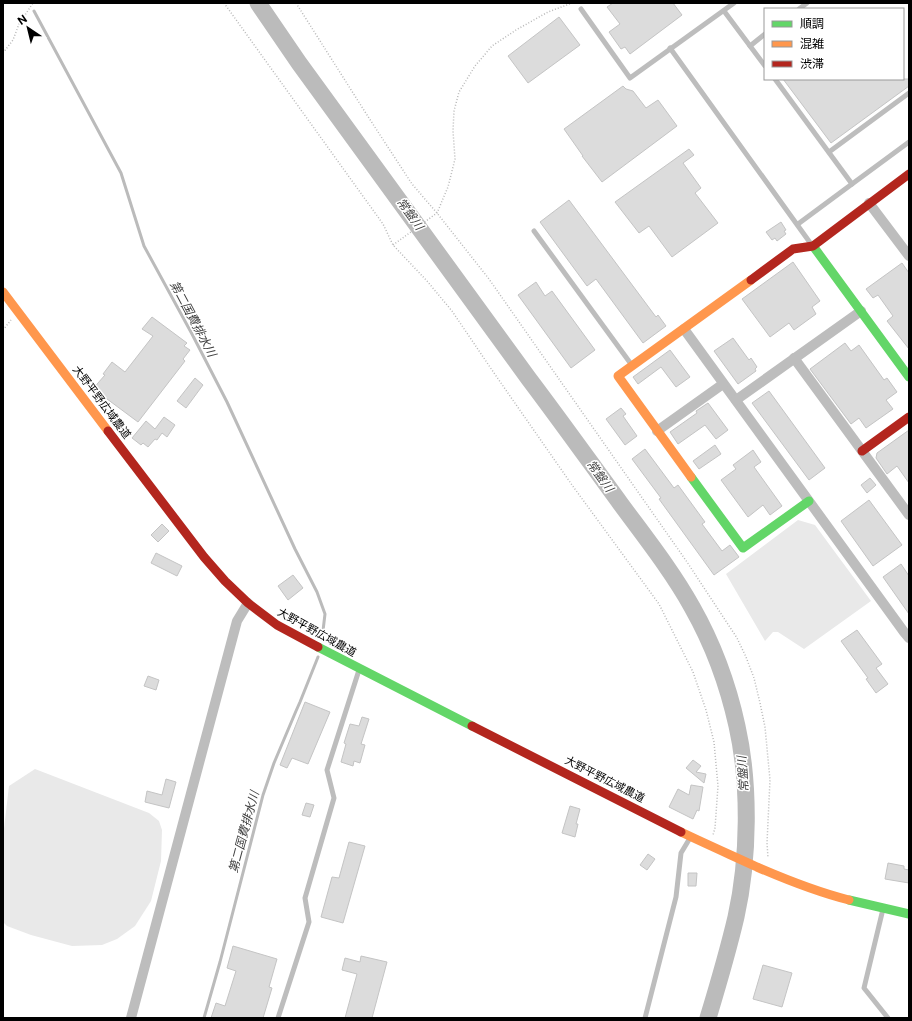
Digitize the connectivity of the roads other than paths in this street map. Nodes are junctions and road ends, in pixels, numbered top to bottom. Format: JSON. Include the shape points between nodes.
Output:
{"nodes":[{"id":1,"x":734,"y":3,"type":"edge"},
{"id":2,"x":581,"y":10,"type":"dead end"},
{"id":3,"x":724,"y":11,"type":"junction"},
{"id":4,"x":764,"y":35,"type":"edge"},
{"id":5,"x":750,"y":46,"type":"junction"},
{"id":6,"x":670,"y":48,"type":"junction"},
{"id":7,"x":764,"y":65,"type":"edge"},
{"id":8,"x":776,"y":80,"type":"edge"},
{"id":9,"x":909,"y":93,"type":"edge"},
{"id":10,"x":909,"y":142,"type":"edge"},
{"id":11,"x":829,"y":152,"type":"junction"},
{"id":12,"x":909,"y":174,"type":"edge"},
{"id":13,"x":852,"y":184,"type":"junction"},
{"id":14,"x":869,"y":203,"type":"junction"},
{"id":15,"x":798,"y":224,"type":"junction"},
{"id":16,"x":534,"y":231,"type":"dead end"},
{"id":17,"x":813,"y":246,"type":"junction"},
{"id":18,"x":909,"y":256,"type":"edge"},
{"id":19,"x":3,"y":292,"type":"edge"},
{"id":20,"x":861,"y":311,"type":"junction"},
{"id":21,"x":684,"y":330,"type":"junction"},
{"id":22,"x":794,"y":358,"type":"junction"},
{"id":23,"x":632,"y":366,"type":"junction"},
{"id":24,"x":909,"y":377,"type":"edge"},
{"id":25,"x":724,"y":384,"type":"junction"},
{"id":26,"x":736,"y":400,"type":"junction"},
{"id":27,"x":909,"y":417,"type":"edge"},
{"id":28,"x":657,"y":431,"type":"junction"},
{"id":29,"x":862,"y":451,"type":"junction"},
{"id":30,"x":809,"y":501,"type":"junction"},
{"id":31,"x":909,"y":515,"type":"edge"},
{"id":32,"x":248,"y":603,"type":"junction"},
{"id":33,"x":909,"y":638,"type":"edge"},
{"id":34,"x":360,"y":669,"type":"junction"},
{"id":35,"x":691,"y":837,"type":"junction"},
{"id":36,"x":883,"y":908,"type":"junction"},
{"id":37,"x":909,"y":914,"type":"edge"},
{"id":38,"x":131,"y":1018,"type":"edge"},
{"id":39,"x":278,"y":1018,"type":"edge"},
{"id":40,"x":645,"y":1018,"type":"edge"},
{"id":41,"x":888,"y":1018,"type":"edge"}],
"edges":[{"from":1,"to":3,"type":"lane"},
{"from":2,"to":6,"type":"lane","via":[[630,78]]},
{"from":3,"to":5,"type":"lane"},
{"from":3,"to":6,"type":"lane"},
{"from":4,"to":5,"type":"lane"},
{"from":5,"to":7,"type":"lane"},
{"from":6,"to":15,"type":"lane"},
{"from":8,"to":11,"type":"lane"},
{"from":9,"to":11,"type":"lane"},
{"from":10,"to":13,"type":"lane"},
{"from":11,"to":13,"type":"lane"},
{"from":12,"to":14,"type":"street"},
{"from":13,"to":15,"type":"lane"},
{"from":14,"to":17,"type":"street"},
{"from":14,"to":18,"type":"street"},
{"from":15,"to":17,"type":"lane"},
{"from":16,"to":23,"type":"lane"},
{"from":17,"to":20,"type":"street"},
{"from":17,"to":21,"type":"street","via":[[793,250]]},
{"from":19,"to":32,"type":"street","name":"大野平野広域農道","via":[[204,557]]},
{"from":20,"to":22,"type":"street"},
{"from":20,"to":24,"type":"street"},
{"from":21,"to":23,"type":"street"},
{"from":21,"to":25,"type":"street"},
{"from":22,"to":26,"type":"street"},
{"from":22,"to":29,"type":"street"},
{"from":23,"to":28,"type":"street","via":[[618,376]]},
{"from":25,"to":26,"type":"street"},
{"from":25,"to":28,"type":"street"},
{"from":26,"to":30,"type":"street"},
{"from":27,"to":29,"type":"street"},
{"from":28,"to":30,"type":"street","via":[[743,548]]},
{"from":29,"to":31,"type":"street"},
{"from":30,"to":33,"type":"street"},
{"from":32,"to":34,"type":"street","name":"大野平野広域農道","via":[[277,625]]},
{"from":32,"to":38,"type":"street","via":[[238,621]]},
{"from":34,"to":35,"type":"street","name":"大野平野広域農道"},
{"from":34,"to":39,"type":"lane","via":[[327,770],[334,798],[305,898],[309,922]]},
{"from":35,"to":36,"type":"street","name":"大野平野広域農道","via":[[815,890]]},
{"from":35,"to":40,"type":"lane","via":[[681,853],[676,897]]},
{"from":36,"to":37,"type":"street"},
{"from":36,"to":41,"type":"lane","via":[[864,988]]}]}
